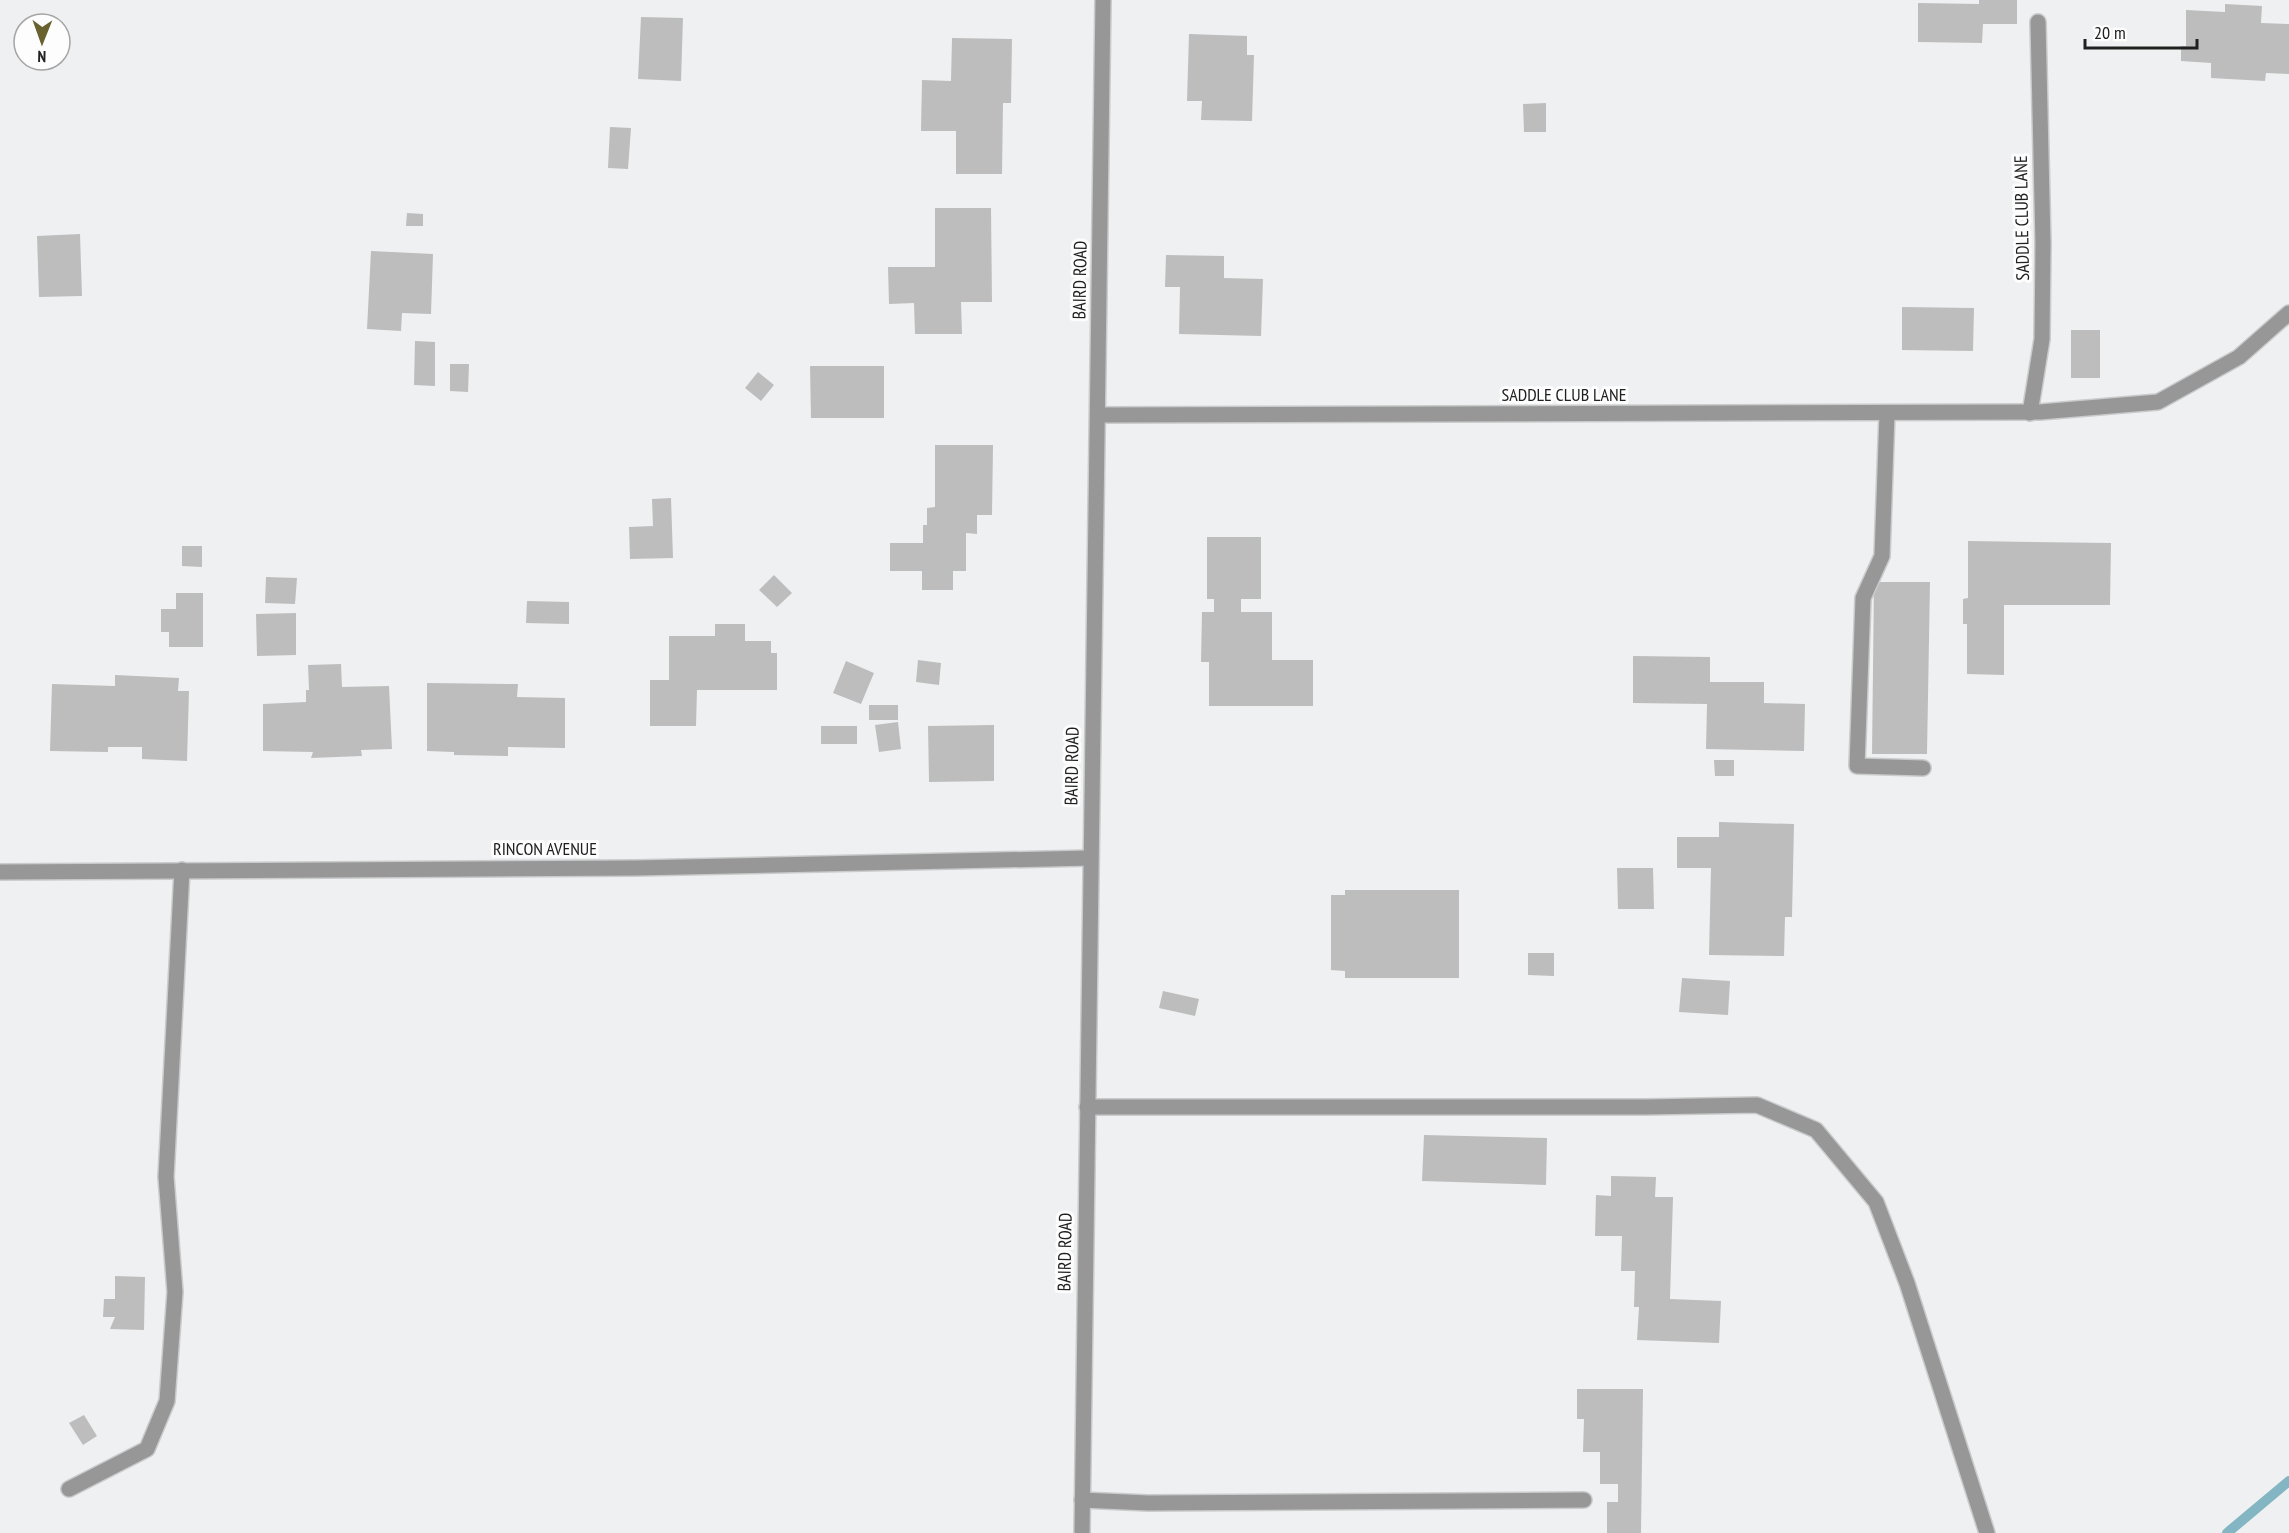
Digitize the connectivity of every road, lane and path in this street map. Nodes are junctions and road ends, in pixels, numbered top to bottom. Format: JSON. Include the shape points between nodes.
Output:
{"nodes":[{"id":1,"x":1103,"y":0,"type":"edge"},
{"id":2,"x":2038,"y":21,"type":"dead end"},
{"id":3,"x":2289,"y":313,"type":"edge"},
{"id":4,"x":2030,"y":413,"type":"junction"},
{"id":5,"x":1887,"y":414,"type":"junction"},
{"id":6,"x":1098,"y":415,"type":"junction"},
{"id":7,"x":1923,"y":768,"type":"dead end"},
{"id":8,"x":1090,"y":858,"type":"junction"},
{"id":9,"x":182,"y":870,"type":"junction"},
{"id":10,"x":0,"y":872,"type":"edge"},
{"id":11,"x":1087,"y":1107,"type":"junction"},
{"id":12,"x":69,"y":1489,"type":"dead end"},
{"id":13,"x":1082,"y":1500,"type":"junction"},
{"id":14,"x":1584,"y":1500,"type":"dead end"},
{"id":15,"x":1082,"y":1533,"type":"edge"},
{"id":16,"x":1987,"y":1533,"type":"edge"}],
"edges":[{"from":1,"to":6,"type":"street","name":"BAIRD ROAD"},
{"from":2,"to":4,"type":"street","name":"SADDLE CLUB LANE","via":[[2042,339]]},
{"from":3,"to":4,"type":"street","name":"SADDLE CLUB LANE","via":[[2239,357],[2158,402]]},
{"from":4,"to":5,"type":"street","name":"SADDLE CLUB LANE"},
{"from":5,"to":6,"type":"street","name":"SADDLE CLUB LANE"},
{"from":5,"to":7,"type":"street","via":[[1882,556],[1863,598],[1857,766]]},
{"from":6,"to":8,"type":"street","name":"BAIRD ROAD"},
{"from":8,"to":9,"type":"street","name":"RINCON AVENUE","via":[[636,868]]},
{"from":8,"to":11,"type":"street","name":"BAIRD ROAD"},
{"from":9,"to":10,"type":"street","name":"RINCON AVENUE"},
{"from":9,"to":12,"type":"street","via":[[165,1177],[175,1292],[168,1401],[147,1449]]},
{"from":11,"to":13,"type":"street","name":"BAIRD ROAD"},
{"from":11,"to":16,"type":"street","via":[[1757,1105],[1816,1130],[1876,1202],[1907,1283]]},
{"from":13,"to":14,"type":"street"},
{"from":13,"to":15,"type":"street","name":"BAIRD ROAD"}]}
